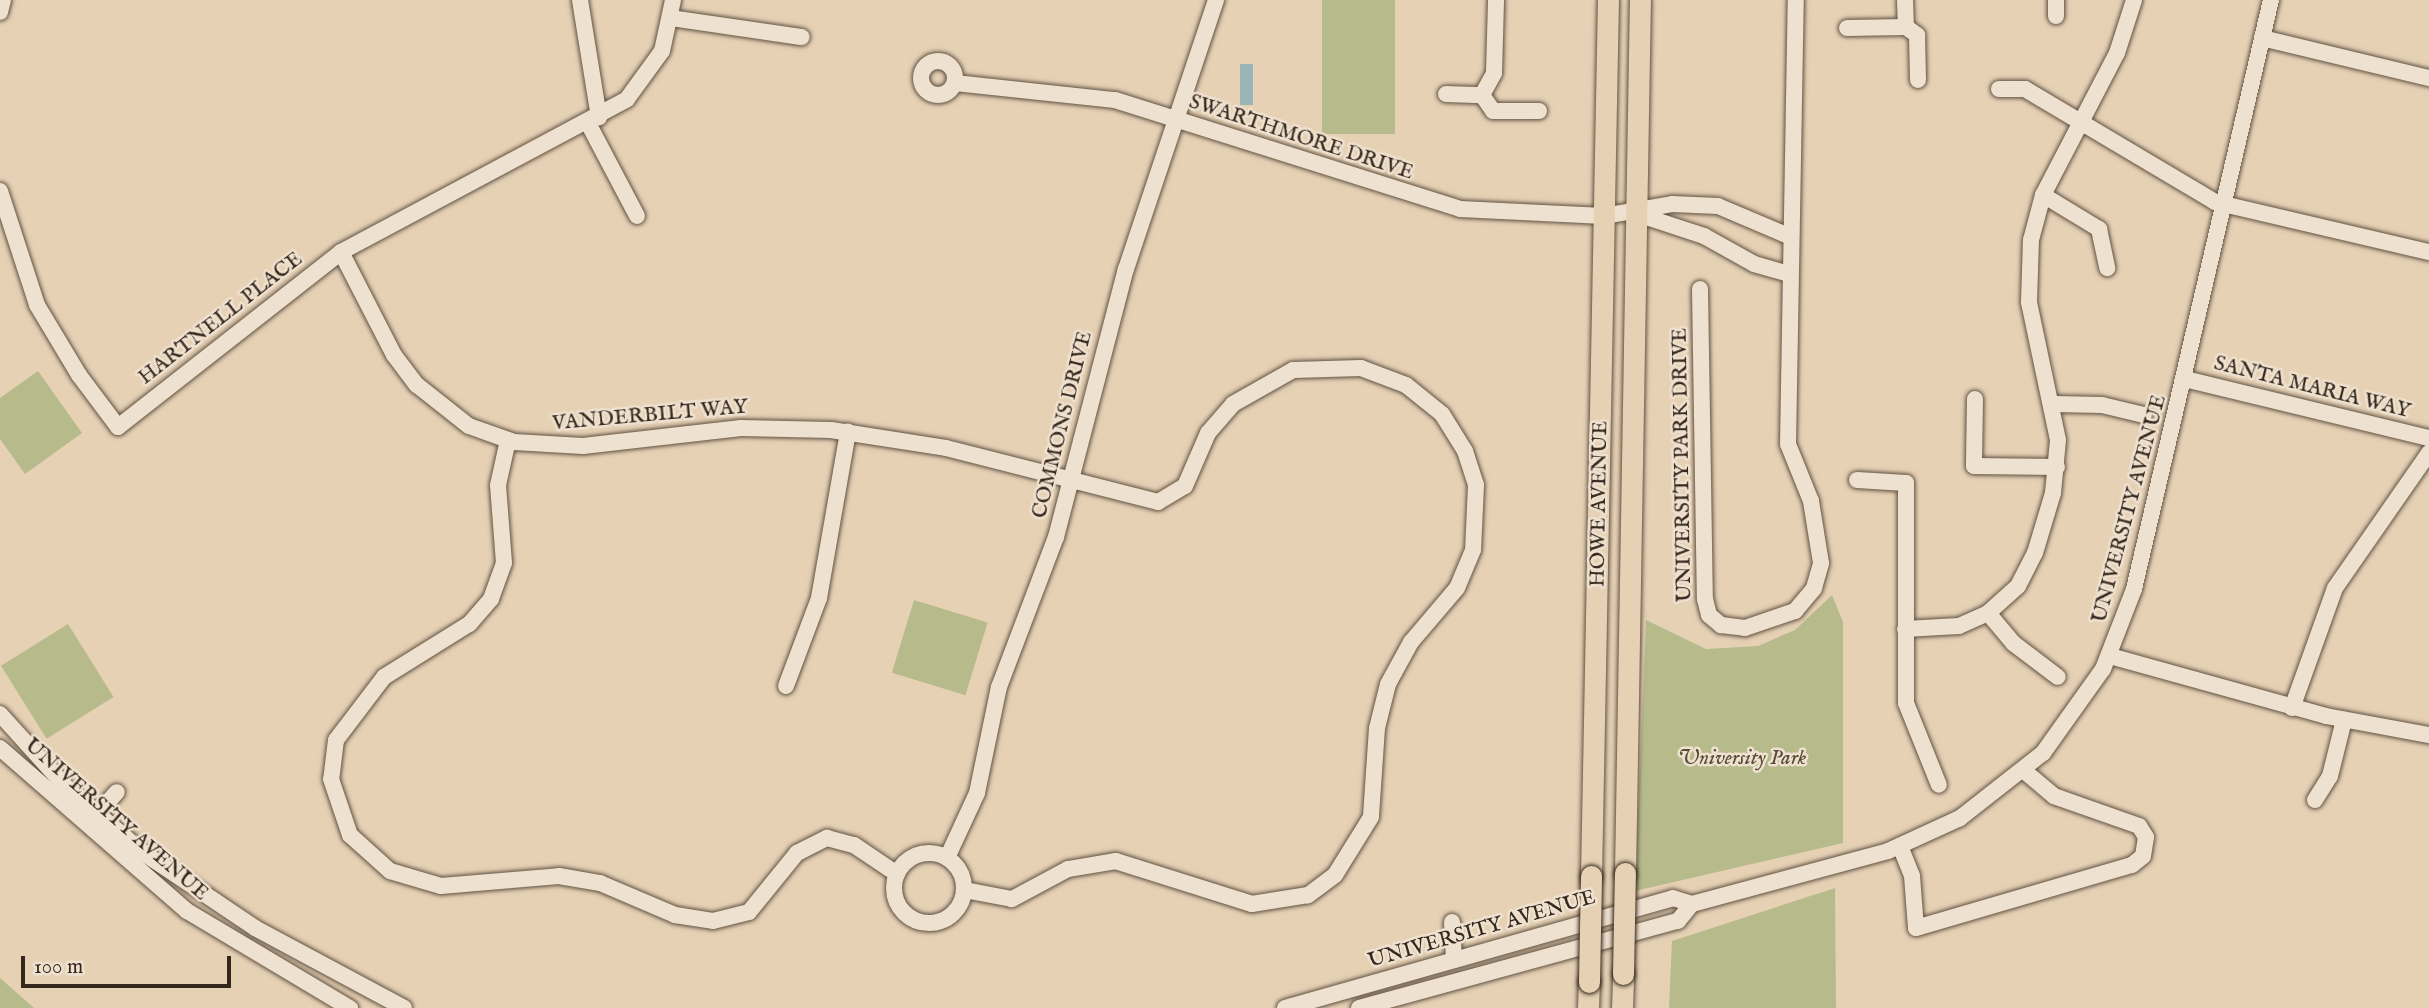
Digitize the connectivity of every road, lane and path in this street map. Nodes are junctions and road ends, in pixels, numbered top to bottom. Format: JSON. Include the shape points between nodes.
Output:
{"nodes":[{"id":1,"x":3,"y":0,"type":"edge"},
{"id":2,"x":580,"y":0,"type":"edge"},
{"id":3,"x":673,"y":0,"type":"edge"},
{"id":4,"x":1216,"y":0,"type":"edge"},
{"id":5,"x":1496,"y":0,"type":"edge"},
{"id":6,"x":1608,"y":0,"type":"edge"},
{"id":7,"x":1640,"y":0,"type":"edge"},
{"id":8,"x":1796,"y":0,"type":"edge"},
{"id":9,"x":1905,"y":0,"type":"edge"},
{"id":10,"x":2134,"y":0,"type":"edge"},
{"id":11,"x":2271,"y":0,"type":"edge"},
{"id":12,"x":0,"y":12,"type":"edge"},
{"id":13,"x":671,"y":18,"type":"junction"},
{"id":14,"x":1847,"y":27,"type":"dead end"},
{"id":15,"x":1906,"y":27,"type":"junction"},
{"id":16,"x":802,"y":37,"type":"dead end"},
{"id":17,"x":2262,"y":38,"type":"junction"},
{"id":18,"x":2429,"y":78,"type":"edge"},
{"id":19,"x":1917,"y":80,"type":"dead end"},
{"id":20,"x":955,"y":83,"type":"dead end"},
{"id":21,"x":1999,"y":89,"type":"dead end"},
{"id":22,"x":1446,"y":94,"type":"dead end"},
{"id":23,"x":1482,"y":95,"type":"junction"},
{"id":24,"x":1539,"y":111,"type":"dead end"},
{"id":25,"x":594,"y":120,"type":"junction"},
{"id":26,"x":1176,"y":120,"type":"junction"},
{"id":27,"x":2080,"y":122,"type":"junction"},
{"id":28,"x":0,"y":191,"type":"edge"},
{"id":29,"x":2043,"y":195,"type":"junction"},
{"id":30,"x":2227,"y":205,"type":"junction"},
{"id":31,"x":1637,"y":214,"type":"junction"},
{"id":32,"x":636,"y":216,"type":"dead end"},
{"id":33,"x":1604,"y":216,"type":"junction"},
{"id":34,"x":1791,"y":237,"type":"junction"},
{"id":35,"x":341,"y":252,"type":"junction"},
{"id":36,"x":2429,"y":253,"type":"edge"},
{"id":37,"x":2107,"y":268,"type":"dead end"},
{"id":38,"x":1789,"y":274,"type":"junction"},
{"id":39,"x":1700,"y":289,"type":"dead end"},
{"id":40,"x":2185,"y":379,"type":"junction"},
{"id":41,"x":1975,"y":399,"type":"dead end"},
{"id":42,"x":2054,"y":404,"type":"junction"},
{"id":43,"x":2144,"y":415,"type":"dead end"},
{"id":44,"x":848,"y":431,"type":"junction"},
{"id":45,"x":2429,"y":438,"type":"edge"},
{"id":46,"x":508,"y":440,"type":"junction"},
{"id":47,"x":2429,"y":453,"type":"edge"},
{"id":48,"x":2057,"y":467,"type":"junction"},
{"id":49,"x":1857,"y":480,"type":"dead end"},
{"id":50,"x":1072,"y":482,"type":"junction"},
{"id":51,"x":1988,"y":613,"type":"junction"},
{"id":52,"x":1905,"y":629,"type":"junction"},
{"id":53,"x":2110,"y":656,"type":"junction"},
{"id":54,"x":2058,"y":677,"type":"dead end"},
{"id":55,"x":786,"y":686,"type":"dead end"},
{"id":56,"x":2292,"y":708,"type":"junction"},
{"id":57,"x":0,"y":714,"type":"edge"},
{"id":58,"x":2344,"y":720,"type":"junction"},
{"id":59,"x":2429,"y":735,"type":"edge"},
{"id":60,"x":0,"y":748,"type":"edge"},
{"id":61,"x":2024,"y":771,"type":"junction"},
{"id":62,"x":1939,"y":785,"type":"dead end"},
{"id":63,"x":117,"y":792,"type":"dead end"},
{"id":64,"x":2315,"y":800,"type":"dead end"},
{"id":65,"x":98,"y":813,"type":"junction"},
{"id":66,"x":1900,"y":846,"type":"junction"},
{"id":67,"x":947,"y":858,"type":"junction"},
{"id":68,"x":897,"y":874,"type":"junction"},
{"id":69,"x":964,"y":890,"type":"junction"},
{"id":70,"x":1692,"y":904,"type":"junction"},
{"id":71,"x":1452,"y":922,"type":"dead end"},
{"id":72,"x":1454,"y":960,"type":"junction"},
{"id":73,"x":350,"y":1008,"type":"edge"},
{"id":74,"x":404,"y":1008,"type":"edge"},
{"id":75,"x":1285,"y":1008,"type":"edge"},
{"id":76,"x":1359,"y":1008,"type":"edge"},
{"id":77,"x":1588,"y":1008,"type":"edge"},
{"id":78,"x":1622,"y":1008,"type":"edge"}],
"edges":[{"from":1,"to":12,"type":"street"},
{"from":2,"to":25,"type":"street"},
{"from":3,"to":13,"type":"street","name":"HARTNELL PLACE"},
{"from":4,"to":26,"type":"street","name":"COMMONS DRIVE"},
{"from":5,"to":23,"type":"street","via":[[1494,73]]},
{"from":6,"to":33,"type":"main road","name":"HOWE AVENUE"},
{"from":7,"to":31,"type":"main road","name":"HOWE AVENUE"},
{"from":8,"to":34,"type":"street","name":"UNIVERSITY PARK DRIVE"},
{"from":9,"to":15,"type":"street"},
{"from":10,"to":27,"type":"street","via":[[2117,53]]},
{"from":11,"to":17,"type":"street","name":"UNIVERSITY AVENUE"},
{"from":13,"to":16,"type":"street"},
{"from":13,"to":25,"type":"street","name":"HARTNELL PLACE","via":[[662,51],[643,82]]},
{"from":14,"to":15,"type":"street"},
{"from":15,"to":19,"type":"street","via":[[1917,35]]},
{"from":17,"to":18,"type":"street"},
{"from":17,"to":30,"type":"street","name":"UNIVERSITY AVENUE"},
{"from":20,"to":26,"type":"street","name":"SWARTHMORE DRIVE","via":[[1082,94]]},
{"from":21,"to":27,"type":"street","via":[[2025,89]]},
{"from":22,"to":23,"type":"street"},
{"from":23,"to":24,"type":"street","via":[[1493,111]]},
{"from":25,"to":32,"type":"street"},
{"from":25,"to":35,"type":"street","name":"HARTNELL PLACE"},
{"from":26,"to":33,"type":"street","name":"SWARTHMORE DRIVE","via":[[1427,201],[1483,212]]},
{"from":26,"to":50,"type":"street","name":"COMMONS DRIVE","via":[[1108,332]]},
{"from":27,"to":29,"type":"street"},
{"from":27,"to":30,"type":"street","via":[[2193,192]]},
{"from":28,"to":35,"type":"street","name":"HARTNELL PLACE","via":[[37,305],[79,375],[118,427]]},
{"from":29,"to":37,"type":"street","via":[[2099,229]]},
{"from":29,"to":42,"type":"street","via":[[2031,240],[2029,302]]},
{"from":30,"to":36,"type":"street"},
{"from":30,"to":40,"type":"street","name":"UNIVERSITY AVENUE"},
{"from":31,"to":33,"type":"street","name":"SWARTHMORE DRIVE"},
{"from":31,"to":34,"type":"street","via":[[1672,204],[1718,206]]},
{"from":31,"to":38,"type":"street","via":[[1704,236],[1754,264]]},
{"from":31,"to":78,"type":"main road","name":"HOWE AVENUE","bridge":true},
{"from":33,"to":77,"type":"main road","name":"HOWE AVENUE","bridge":true},
{"from":34,"to":38,"type":"street","name":"UNIVERSITY PARK DRIVE"},
{"from":35,"to":46,"type":"street","name":"VANDERBILT WAY","via":[[394,355],[417,385],[453,416]]},
{"from":38,"to":39,"type":"street","name":"UNIVERSITY PARK DRIVE","via":[[1788,444],[1811,501],[1821,563],[1814,588],[1795,611],[1745,628],[1721,625],[1709,615],[1706,599]]},
{"from":40,"to":45,"type":"street","name":"SANTA MARIA WAY"},
{"from":40,"to":53,"type":"street","name":"UNIVERSITY AVENUE","via":[[2134,589]]},
{"from":41,"to":48,"type":"street","via":[[1974,466]]},
{"from":42,"to":43,"type":"street","via":[[2102,405]]},
{"from":42,"to":48,"type":"street"},
{"from":44,"to":46,"type":"street","name":"VANDERBILT WAY","via":[[741,428],[583,446]]},
{"from":44,"to":50,"type":"street","name":"VANDERBILT WAY","via":[[946,448]]},
{"from":44,"to":55,"type":"street","via":[[819,598]]},
{"from":46,"to":68,"type":"street","via":[[498,485],[504,563],[491,598],[469,624],[384,677],[337,740],[331,779],[350,835],[390,871],[441,886],[559,876],[600,883],[676,915],[713,921],[749,912],[797,853],[827,838],[854,845]]},
{"from":47,"to":56,"type":"street","via":[[2335,588]]},
{"from":48,"to":51,"type":"street","via":[[2028,570]]},
{"from":49,"to":52,"type":"street","via":[[1906,483]]},
{"from":50,"to":67,"type":"street","name":"COMMONS DRIVE","via":[[999,687],[971,815]]},
{"from":50,"to":69,"type":"street","name":"VANDERBILT WAY","via":[[1146,502],[1164,501],[1185,486],[1209,433],[1249,391],[1293,370],[1343,365],[1406,385],[1442,414],[1473,472],[1476,536],[1457,588],[1411,642],[1388,684],[1377,728],[1371,817],[1358,845],[1322,887],[1290,902],[1237,903],[1116,861],[1068,869],[1012,899]]},
{"from":51,"to":52,"type":"street","via":[[1959,626]]},
{"from":51,"to":54,"type":"street","via":[[2012,643]]},
{"from":52,"to":62,"type":"street","via":[[1906,703]]},
{"from":53,"to":56,"type":"street"},
{"from":53,"to":61,"type":"street","name":"UNIVERSITY AVENUE","via":[[2069,722]]},
{"from":56,"to":58,"type":"street"},
{"from":57,"to":65,"type":"street","name":"UNIVERSITY AVENUE"},
{"from":58,"to":59,"type":"street"},
{"from":58,"to":64,"type":"street","via":[[2330,776]]},
{"from":60,"to":73,"type":"street","name":"UNIVERSITY AVENUE","via":[[187,911]]},
{"from":61,"to":66,"type":"street","name":"UNIVERSITY AVENUE","via":[[1960,818]]},
{"from":61,"to":66,"type":"street","via":[[2054,796],[2139,826],[2146,836],[2143,856],[2132,864],[1916,928],[1912,876]]},
{"from":63,"to":65,"type":"street"},
{"from":65,"to":74,"type":"street","name":"UNIVERSITY AVENUE","via":[[203,895]]},
{"from":66,"to":70,"type":"street","name":"UNIVERSITY AVENUE"},
{"from":67,"to":68,"type":"street","via":[[918,855]]},
{"from":67,"to":69,"type":"street","via":[[960,872]]},
{"from":68,"to":69,"type":"street","via":[[895,898],[921,922],[933,923],[955,912]]},
{"from":70,"to":72,"type":"street","name":"UNIVERSITY AVENUE","via":[[1673,898]]},
{"from":70,"to":76,"type":"street","name":"UNIVERSITY AVENUE","via":[[1678,921]]},
{"from":71,"to":72,"type":"street"},
{"from":72,"to":75,"type":"street","name":"UNIVERSITY AVENUE"}]}
